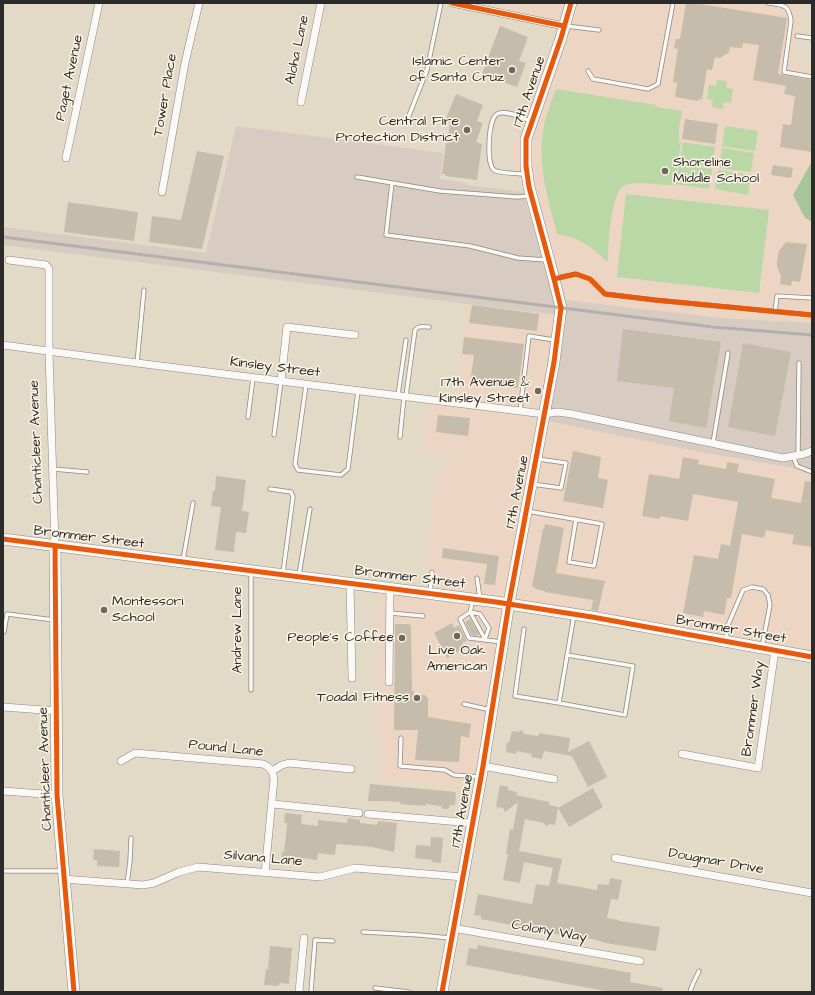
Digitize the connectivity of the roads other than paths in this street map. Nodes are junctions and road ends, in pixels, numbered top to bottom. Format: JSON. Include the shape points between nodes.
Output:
{"nodes":[{"id":1,"x":99,"y":3,"type":"edge"},
{"id":2,"x":199,"y":3,"type":"edge"},
{"id":3,"x":322,"y":3,"type":"edge"},
{"id":4,"x":441,"y":3,"type":"edge"},
{"id":5,"x":452,"y":3,"type":"edge"},
{"id":6,"x":571,"y":3,"type":"edge"},
{"id":7,"x":673,"y":3,"type":"edge"},
{"id":8,"x":768,"y":3,"type":"edge"},
{"id":9,"x":564,"y":26,"type":"junction"},
{"id":10,"x":599,"y":30,"type":"dead end"},
{"id":11,"x":797,"y":36,"type":"dead end"},
{"id":12,"x":812,"y":38,"type":"edge"},
{"id":13,"x":588,"y":72,"type":"dead end"},
{"id":14,"x":812,"y":77,"type":"edge"},
{"id":15,"x":301,"y":102,"type":"dead end"},
{"id":16,"x":408,"y":118,"type":"dead end"},
{"id":17,"x":532,"y":122,"type":"junction"},
{"id":18,"x":66,"y":158,"type":"dead end"},
{"id":19,"x":528,"y":174,"type":"junction"},
{"id":20,"x":357,"y":177,"type":"dead end"},
{"id":21,"x":392,"y":183,"type":"junction"},
{"id":22,"x":162,"y":192,"type":"dead end"},
{"id":23,"x":532,"y":196,"type":"junction"},
{"id":24,"x":9,"y":260,"type":"dead end"},
{"id":25,"x":549,"y":260,"type":"junction"},
{"id":26,"x":554,"y":279,"type":"junction"},
{"id":27,"x":144,"y":290,"type":"dead end"},
{"id":28,"x":812,"y":298,"type":"edge"},
{"id":29,"x":776,"y":312,"type":"junction"},
{"id":30,"x":812,"y":315,"type":"edge"},
{"id":31,"x":429,"y":327,"type":"dead end"},
{"id":32,"x":355,"y":335,"type":"dead end"},
{"id":33,"x":406,"y":340,"type":"dead end"},
{"id":34,"x":556,"y":341,"type":"junction"},
{"id":35,"x":3,"y":345,"type":"edge"},
{"id":36,"x":49,"y":352,"type":"junction"},
{"id":37,"x":728,"y":353,"type":"dead end"},
{"id":38,"x":137,"y":363,"type":"junction"},
{"id":39,"x":800,"y":363,"type":"dead end"},
{"id":40,"x":253,"y":378,"type":"junction"},
{"id":41,"x":281,"y":381,"type":"junction"},
{"id":42,"x":306,"y":385,"type":"junction"},
{"id":43,"x":358,"y":391,"type":"junction"},
{"id":44,"x":402,"y":397,"type":"junction"},
{"id":45,"x":520,"y":411,"type":"junction"},
{"id":46,"x":544,"y":414,"type":"junction"},
{"id":47,"x":248,"y":417,"type":"dead end"},
{"id":48,"x":274,"y":435,"type":"dead end"},
{"id":49,"x":400,"y":437,"type":"dead end"},
{"id":50,"x":713,"y":443,"type":"junction"},
{"id":51,"x":812,"y":451,"type":"edge"},
{"id":52,"x":796,"y":456,"type":"junction"},
{"id":53,"x":536,"y":459,"type":"junction"},
{"id":54,"x":53,"y":468,"type":"junction"},
{"id":55,"x":87,"y":472,"type":"dead end"},
{"id":56,"x":812,"y":472,"type":"edge"},
{"id":57,"x":531,"y":484,"type":"junction"},
{"id":58,"x":270,"y":489,"type":"dead end"},
{"id":59,"x":193,"y":503,"type":"dead end"},
{"id":60,"x":310,"y":509,"type":"dead end"},
{"id":61,"x":526,"y":511,"type":"junction"},
{"id":62,"x":576,"y":519,"type":"junction"},
{"id":63,"x":3,"y":539,"type":"edge"},
{"id":64,"x":54,"y":546,"type":"junction"},
{"id":65,"x":182,"y":561,"type":"junction"},
{"id":66,"x":250,"y":570,"type":"junction"},
{"id":67,"x":432,"y":572,"type":"dead end"},
{"id":68,"x":282,"y":574,"type":"junction"},
{"id":69,"x":298,"y":576,"type":"junction"},
{"id":70,"x":477,"y":578,"type":"dead end"},
{"id":71,"x":350,"y":583,"type":"junction"},
{"id":72,"x":390,"y":588,"type":"junction"},
{"id":73,"x":430,"y":593,"type":"junction"},
{"id":74,"x":477,"y":599,"type":"junction"},
{"id":75,"x":509,"y":603,"type":"junction"},
{"id":76,"x":470,"y":612,"type":"junction"},
{"id":77,"x":390,"y":613,"type":"junction"},
{"id":78,"x":574,"y":614,"type":"junction"},
{"id":79,"x":423,"y":616,"type":"dead end"},
{"id":80,"x":56,"y":620,"type":"junction"},
{"id":81,"x":524,"y":629,"type":"dead end"},
{"id":82,"x":4,"y":632,"type":"dead end"},
{"id":83,"x":485,"y":639,"type":"junction"},
{"id":84,"x":726,"y":641,"type":"junction"},
{"id":85,"x":503,"y":642,"type":"junction"},
{"id":86,"x":762,"y":647,"type":"junction"},
{"id":87,"x":775,"y":650,"type":"junction"},
{"id":88,"x":567,"y":655,"type":"junction"},
{"id":89,"x":812,"y":657,"type":"edge"},
{"id":90,"x":352,"y":678,"type":"dead end"},
{"id":91,"x":389,"y":682,"type":"dead end"},
{"id":92,"x":251,"y":690,"type":"dead end"},
{"id":93,"x":559,"y":703,"type":"junction"},
{"id":94,"x":464,"y":704,"type":"dead end"},
{"id":95,"x":3,"y":707,"type":"edge"},
{"id":96,"x":492,"y":710,"type":"junction"},
{"id":97,"x":56,"y":711,"type":"junction"},
{"id":98,"x":401,"y":738,"type":"dead end"},
{"id":99,"x":682,"y":754,"type":"dead end"},
{"id":100,"x":122,"y":760,"type":"dead end"},
{"id":101,"x":483,"y":766,"type":"junction"},
{"id":102,"x":351,"y":769,"type":"dead end"},
{"id":103,"x":272,"y":771,"type":"junction"},
{"id":104,"x":481,"y":778,"type":"junction"},
{"id":105,"x":554,"y":779,"type":"dead end"},
{"id":106,"x":3,"y":792,"type":"edge"},
{"id":107,"x":57,"y":795,"type":"junction"},
{"id":108,"x":272,"y":804,"type":"junction"},
{"id":109,"x":359,"y":813,"type":"dead end"},
{"id":110,"x":368,"y":814,"type":"dead end"},
{"id":111,"x":472,"y":823,"type":"junction"},
{"id":112,"x":131,"y":838,"type":"dead end"},
{"id":113,"x":615,"y":858,"type":"dead end"},
{"id":114,"x":3,"y":870,"type":"edge"},
{"id":115,"x":266,"y":873,"type":"junction"},
{"id":116,"x":63,"y":875,"type":"junction"},
{"id":117,"x":463,"y":877,"type":"junction"},
{"id":118,"x":127,"y":884,"type":"junction"},
{"id":119,"x":812,"y":893,"type":"edge"},
{"id":120,"x":363,"y":932,"type":"dead end"},
{"id":121,"x":452,"y":933,"type":"junction"},
{"id":122,"x":304,"y":938,"type":"dead end"},
{"id":123,"x":332,"y":941,"type":"dead end"},
{"id":124,"x":640,"y":961,"type":"dead end"},
{"id":125,"x":699,"y":970,"type":"dead end"},
{"id":126,"x":375,"y":988,"type":"dead end"},
{"id":127,"x":74,"y":992,"type":"edge"},
{"id":128,"x":299,"y":992,"type":"edge"},
{"id":129,"x":311,"y":992,"type":"edge"},
{"id":130,"x":409,"y":992,"type":"edge"},
{"id":131,"x":442,"y":992,"type":"edge"},
{"id":132,"x":690,"y":992,"type":"edge"}],
"edges":[{"from":1,"to":18,"type":"street","name":"Paget Avenue"},
{"from":2,"to":22,"type":"street","name":"Tower Place","via":[[184,63]]},
{"from":3,"to":15,"type":"street","name":"Aloha Lane"},
{"from":4,"to":16,"type":"lane","via":[[427,70]]},
{"from":5,"to":9,"type":"street"},
{"from":6,"to":9,"type":"main road","name":"17th Avenue"},
{"from":7,"to":13,"type":"lane","via":[[658,84],[648,88],[593,79]]},
{"from":8,"to":14,"type":"lane","via":[[784,6],[790,13],[784,72]]},
{"from":9,"to":10,"type":"lane"},
{"from":9,"to":17,"type":"main road","name":"17th Avenue"},
{"from":11,"to":12,"type":"lane"},
{"from":17,"to":19,"type":"main road","name":"17th Avenue","via":[[526,139]]},
{"from":17,"to":19,"type":"lane","via":[[514,114],[502,113],[494,117],[490,128],[489,145],[494,170]]},
{"from":19,"to":23,"type":"main road","name":"17th Avenue"},
{"from":20,"to":21,"type":"lane"},
{"from":21,"to":23,"type":"lane","via":[[440,192]]},
{"from":21,"to":25,"type":"lane","via":[[386,235],[470,246],[518,258]]},
{"from":23,"to":25,"type":"main road","name":"17th Avenue"},
{"from":24,"to":36,"type":"street","name":"Chanticleer Avenue","via":[[46,264],[49,269]]},
{"from":25,"to":26,"type":"main road","name":"17th Avenue"},
{"from":26,"to":29,"type":"lane","via":[[576,274],[590,279],[606,294]]},
{"from":26,"to":34,"type":"main road","name":"17th Avenue","via":[[561,308]]},
{"from":27,"to":38,"type":"lane"},
{"from":28,"to":29,"type":"lane","via":[[778,296]]},
{"from":29,"to":30,"type":"lane"},
{"from":31,"to":44,"type":"lane","via":[[421,326],[415,330]]},
{"from":32,"to":41,"type":"street","via":[[287,327]]},
{"from":33,"to":44,"type":"lane"},
{"from":34,"to":45,"type":"lane","via":[[529,336]]},
{"from":34,"to":46,"type":"main road","name":"17th Avenue"},
{"from":35,"to":36,"type":"street","name":"Kinsley Street"},
{"from":36,"to":38,"type":"street","name":"Kinsley Street"},
{"from":36,"to":54,"type":"street","name":"Chanticleer Avenue"},
{"from":37,"to":50,"type":"lane"},
{"from":38,"to":40,"type":"street","name":"Kinsley Street"},
{"from":39,"to":52,"type":"lane"},
{"from":40,"to":41,"type":"street","name":"Kinsley Street"},
{"from":40,"to":47,"type":"lane"},
{"from":41,"to":42,"type":"street","name":"Kinsley Street"},
{"from":41,"to":48,"type":"lane"},
{"from":42,"to":43,"type":"street","name":"Kinsley Street"},
{"from":42,"to":43,"type":"lane","via":[[295,464],[298,470],[341,475],[348,468]]},
{"from":43,"to":44,"type":"street","name":"Kinsley Street"},
{"from":44,"to":45,"type":"street","name":"Kinsley Street"},
{"from":44,"to":49,"type":"lane"},
{"from":45,"to":46,"type":"street","name":"Kinsley Street"},
{"from":46,"to":50,"type":"street","via":[[572,414]]},
{"from":46,"to":53,"type":"main road","name":"17th Avenue"},
{"from":50,"to":52,"type":"street","via":[[783,458]]},
{"from":51,"to":52,"type":"street"},
{"from":52,"to":56,"type":"lane","via":[[798,466]]},
{"from":53,"to":57,"type":"main road","name":"17th Avenue"},
{"from":53,"to":57,"type":"lane","via":[[566,463],[561,488]]},
{"from":54,"to":55,"type":"lane"},
{"from":54,"to":64,"type":"street","name":"Chanticleer Avenue"},
{"from":57,"to":61,"type":"main road","name":"17th Avenue"},
{"from":58,"to":68,"type":"lane","via":[[291,492],[293,497]]},
{"from":59,"to":65,"type":"lane"},
{"from":60,"to":69,"type":"lane"},
{"from":61,"to":62,"type":"lane"},
{"from":61,"to":75,"type":"main road","name":"17th Avenue"},
{"from":62,"to":62,"type":"lane","via":[[602,524],[594,566],[569,562]]},
{"from":63,"to":64,"type":"main road","name":"Brommer Street"},
{"from":64,"to":65,"type":"main road","name":"Brommer Street"},
{"from":64,"to":80,"type":"main road","name":"Chanticleer Avenue"},
{"from":65,"to":66,"type":"main road","name":"Brommer Street"},
{"from":66,"to":68,"type":"main road","name":"Brommer Street"},
{"from":66,"to":92,"type":"lane","name":"Andrew Lane"},
{"from":67,"to":73,"type":"lane"},
{"from":68,"to":69,"type":"main road","name":"Brommer Street"},
{"from":69,"to":71,"type":"main road","name":"Brommer Street"},
{"from":70,"to":74,"type":"lane"},
{"from":71,"to":72,"type":"main road","name":"Brommer Street"},
{"from":71,"to":90,"type":"street"},
{"from":72,"to":73,"type":"main road","name":"Brommer Street"},
{"from":72,"to":77,"type":"street"},
{"from":73,"to":74,"type":"main road","name":"Brommer Street"},
{"from":74,"to":75,"type":"main road","name":"Brommer Street"},
{"from":74,"to":76,"type":"lane"},
{"from":75,"to":78,"type":"main road","name":"Brommer Street"},
{"from":75,"to":85,"type":"main road","name":"17th Avenue"},
{"from":76,"to":83,"type":"lane"},
{"from":76,"to":83,"type":"lane","via":[[480,614],[489,628]]},
{"from":76,"to":83,"type":"lane","via":[[460,619],[469,638]]},
{"from":77,"to":79,"type":"lane"},
{"from":77,"to":91,"type":"street"},
{"from":78,"to":84,"type":"main road","name":"Brommer Street"},
{"from":78,"to":88,"type":"lane"},
{"from":80,"to":82,"type":"lane","via":[[7,614]]},
{"from":80,"to":97,"type":"main road","name":"Chanticleer Avenue"},
{"from":81,"to":93,"type":"lane","via":[[515,696]]},
{"from":83,"to":85,"type":"lane"},
{"from":84,"to":86,"type":"main road","name":"Brommer Street"},
{"from":84,"to":86,"type":"lane","via":[[728,625],[737,602],[743,590],[752,587],[763,589],[768,595],[770,605]]},
{"from":85,"to":96,"type":"main road","name":"17th Avenue"},
{"from":86,"to":87,"type":"main road","name":"Brommer Street"},
{"from":87,"to":89,"type":"main road","name":"Brommer Street"},
{"from":87,"to":99,"type":"street","name":"Brommer Way","via":[[758,768]]},
{"from":88,"to":93,"type":"lane"},
{"from":88,"to":93,"type":"lane","via":[[633,666],[631,680],[625,715]]},
{"from":94,"to":96,"type":"lane"},
{"from":95,"to":97,"type":"street"},
{"from":96,"to":101,"type":"main road","name":"17th Avenue"},
{"from":97,"to":107,"type":"main road","name":"Chanticleer Avenue"},
{"from":98,"to":104,"type":"lane","via":[[400,766],[445,770],[454,775]]},
{"from":100,"to":103,"type":"street","name":"Pound Lane","via":[[135,753],[263,764]]},
{"from":101,"to":104,"type":"main road","name":"17th Avenue"},
{"from":101,"to":105,"type":"street"},
{"from":102,"to":103,"type":"street","via":[[289,763]]},
{"from":103,"to":108,"type":"street","name":"Pound Lane"},
{"from":104,"to":111,"type":"main road","name":"17th Avenue"},
{"from":106,"to":107,"type":"street"},
{"from":107,"to":116,"type":"main road","name":"Chanticleer Avenue"},
{"from":108,"to":109,"type":"street"},
{"from":108,"to":115,"type":"street","name":"Pound Lane"},
{"from":110,"to":111,"type":"street"},
{"from":111,"to":117,"type":"main road","name":"17th Avenue"},
{"from":112,"to":118,"type":"lane"},
{"from":113,"to":119,"type":"street","name":"Dougmar Drive"},
{"from":114,"to":116,"type":"lane"},
{"from":115,"to":117,"type":"street","name":"Silvana Lane","via":[[320,877],[361,868]]},
{"from":115,"to":118,"type":"street","name":"Silvana Lane","via":[[198,867],[149,884]]},
{"from":116,"to":118,"type":"street","name":"Silvana Lane"},
{"from":116,"to":127,"type":"main road","name":"Chanticleer Avenue"},
{"from":117,"to":121,"type":"main road","name":"17th Avenue"},
{"from":120,"to":121,"type":"lane","via":[[419,935]]},
{"from":121,"to":124,"type":"street","name":"Colony Way"},
{"from":121,"to":131,"type":"main road","name":"17th Avenue"},
{"from":122,"to":128,"type":"street"},
{"from":123,"to":129,"type":"lane","via":[[315,940]]},
{"from":125,"to":132,"type":"lane"},
{"from":126,"to":130,"type":"lane"}]}
